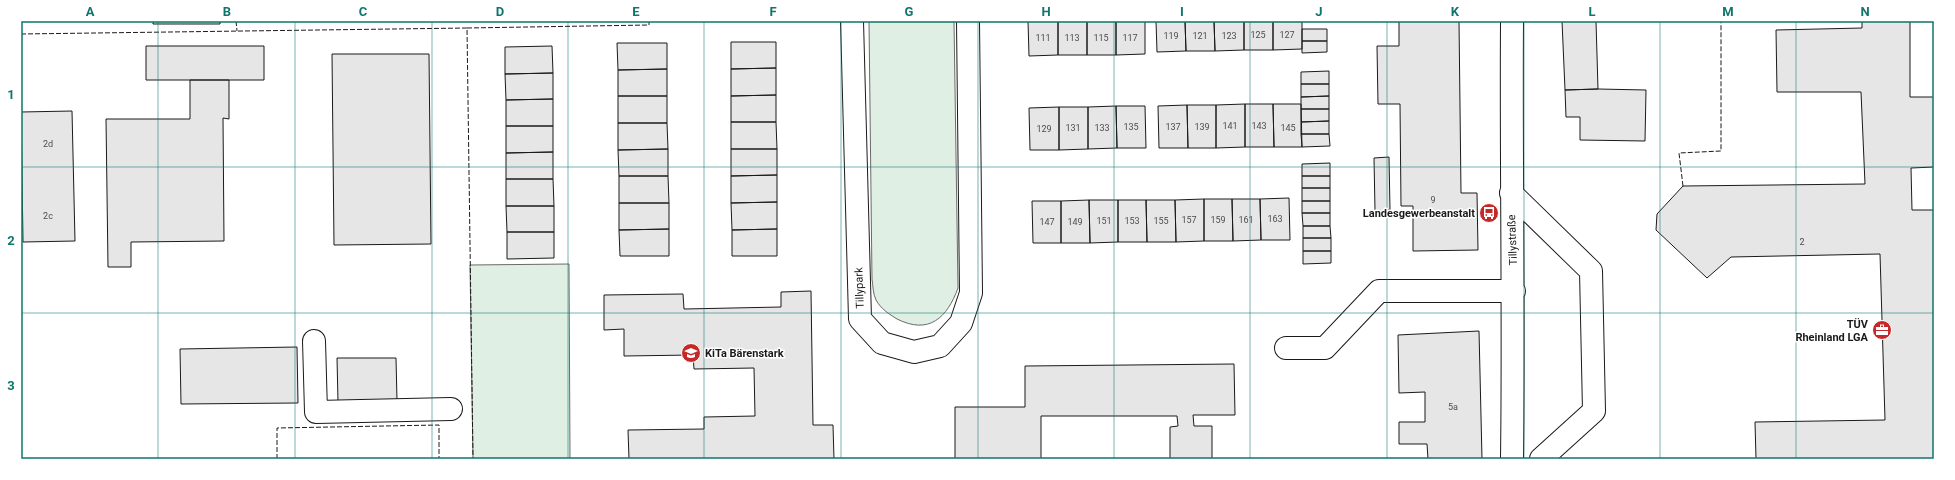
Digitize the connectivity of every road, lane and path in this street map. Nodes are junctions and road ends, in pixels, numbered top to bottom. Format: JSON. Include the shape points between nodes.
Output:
{"nodes":[{"id":1,"x":852,"y":21,"type":"edge"},
{"id":2,"x":968,"y":21,"type":"edge"},
{"id":3,"x":1512,"y":21,"type":"edge"},
{"id":4,"x":1511,"y":193,"type":"junction"},
{"id":5,"x":1514,"y":291,"type":"junction"},
{"id":6,"x":314,"y":341,"type":"dead end"},
{"id":7,"x":1286,"y":348,"type":"dead end"},
{"id":8,"x":451,"y":409,"type":"dead end"},
{"id":9,"x":1512,"y":459,"type":"edge"},
{"id":10,"x":1541,"y":459,"type":"edge"}],
"edges":[{"from":1,"to":2,"type":"street","name":"Tillypark","via":[[860,319],[882,343],[914,352],[940,346],[961,322],[971,293]]},
{"from":3,"to":4,"type":"street","name":"Tillystraße"},
{"from":4,"to":5,"type":"street","name":"Tillystraße"},
{"from":4,"to":10,"type":"street","via":[[1590,271],[1594,411]]},
{"from":5,"to":7,"type":"street","via":[[1379,291],[1325,348]]},
{"from":5,"to":9,"type":"street","name":"Tillystraße"},
{"from":6,"to":8,"type":"street","via":[[316,412]]}]}
